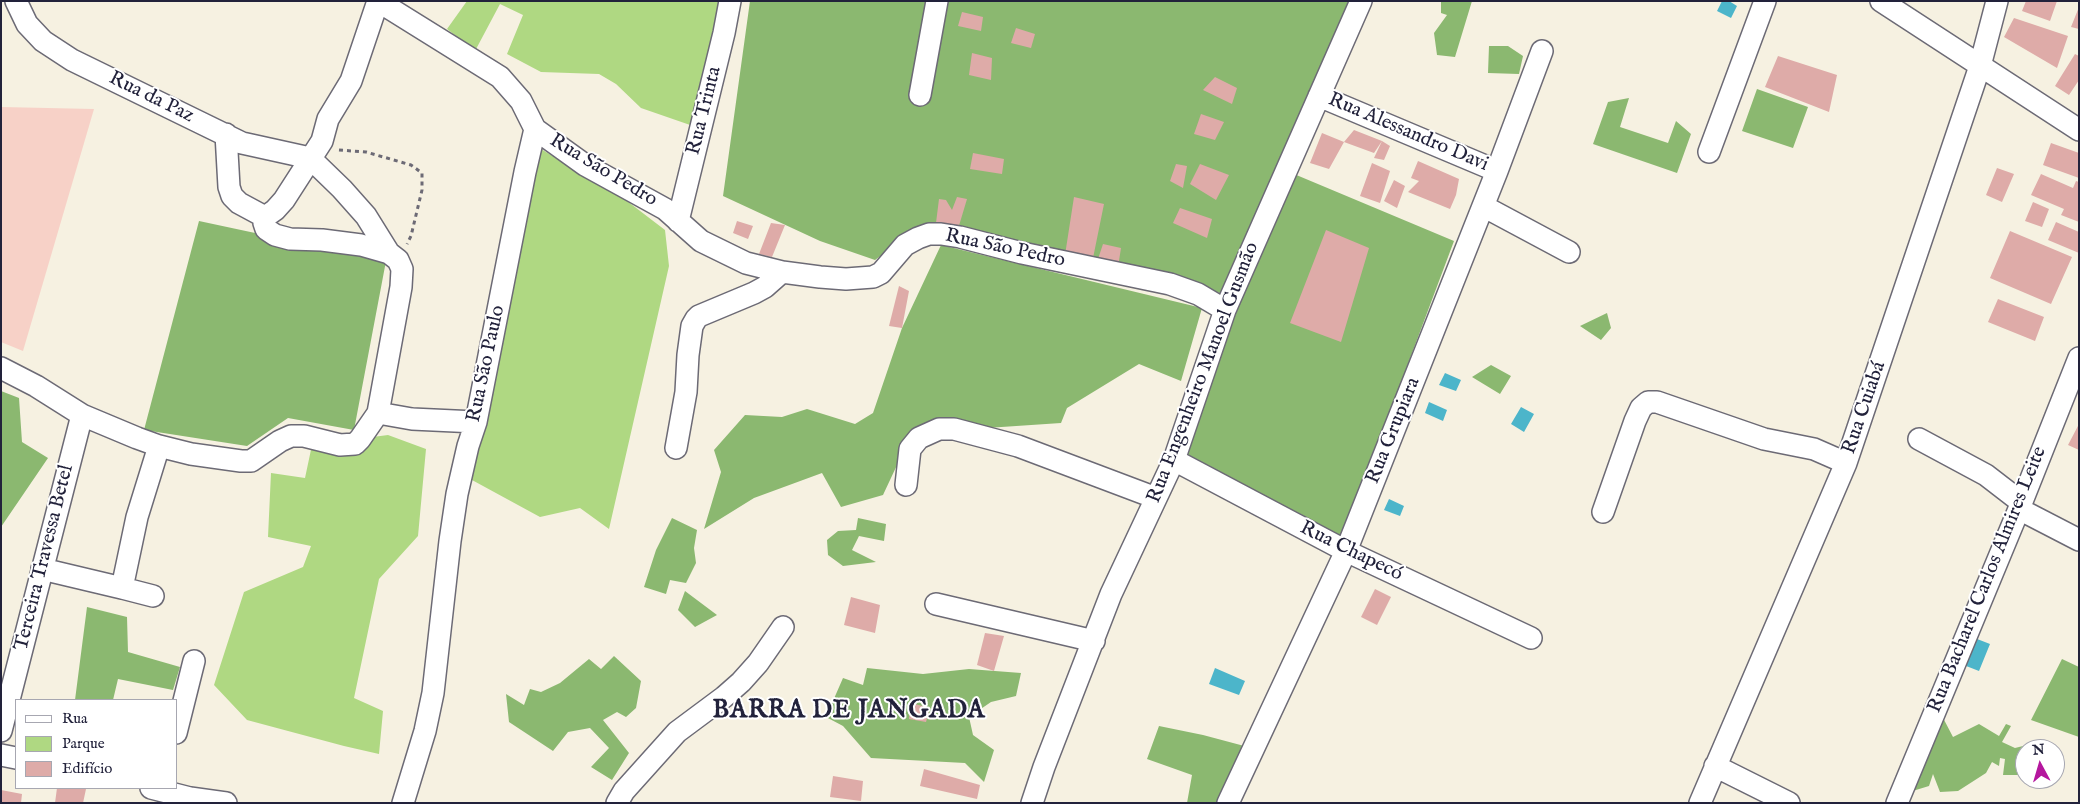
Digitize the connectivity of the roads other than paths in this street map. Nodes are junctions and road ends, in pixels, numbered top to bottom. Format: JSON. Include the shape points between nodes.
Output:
{"nodes":[{"id":1,"x":16,"y":1,"type":"edge"},
{"id":2,"x":378,"y":1,"type":"edge"},
{"id":3,"x":730,"y":1,"type":"edge"},
{"id":4,"x":936,"y":1,"type":"edge"},
{"id":5,"x":1361,"y":1,"type":"edge"},
{"id":6,"x":1765,"y":1,"type":"edge"},
{"id":7,"x":1881,"y":1,"type":"edge"},
{"id":8,"x":1997,"y":1,"type":"edge"},
{"id":9,"x":1542,"y":51,"type":"dead end"},
{"id":10,"x":1980,"y":66,"type":"junction"},
{"id":11,"x":920,"y":95,"type":"dead end"},
{"id":12,"x":1319,"y":96,"type":"junction"},
{"id":13,"x":536,"y":129,"type":"junction"},
{"id":14,"x":2079,"y":130,"type":"edge"},
{"id":15,"x":226,"y":134,"type":"junction"},
{"id":16,"x":316,"y":150,"type":"junction"},
{"id":17,"x":1709,"y":152,"type":"dead end"},
{"id":18,"x":1497,"y":171,"type":"junction"},
{"id":19,"x":1483,"y":206,"type":"junction"},
{"id":20,"x":265,"y":217,"type":"junction"},
{"id":21,"x":678,"y":221,"type":"junction"},
{"id":22,"x":1569,"y":252,"type":"dead end"},
{"id":23,"x":394,"y":257,"type":"junction"},
{"id":24,"x":782,"y":272,"type":"junction"},
{"id":25,"x":1225,"y":310,"type":"junction"},
{"id":26,"x":2079,"y":358,"type":"edge"},
{"id":27,"x":1,"y":368,"type":"edge"},
{"id":28,"x":378,"y":413,"type":"junction"},
{"id":29,"x":82,"y":415,"type":"junction"},
{"id":30,"x":476,"y":422,"type":"junction"},
{"id":31,"x":1919,"y":439,"type":"dead end"},
{"id":32,"x":158,"y":446,"type":"junction"},
{"id":33,"x":676,"y":448,"type":"dead end"},
{"id":34,"x":1174,"y":460,"type":"junction"},
{"id":35,"x":1846,"y":463,"type":"junction"},
{"id":36,"x":906,"y":485,"type":"dead end"},
{"id":37,"x":1156,"y":498,"type":"junction"},
{"id":38,"x":2020,"y":506,"type":"junction"},
{"id":39,"x":1603,"y":512,"type":"dead end"},
{"id":40,"x":2079,"y":540,"type":"edge"},
{"id":41,"x":1346,"y":551,"type":"junction"},
{"id":42,"x":42,"y":569,"type":"junction"},
{"id":43,"x":122,"y":588,"type":"junction"},
{"id":44,"x":153,"y":596,"type":"dead end"},
{"id":45,"x":936,"y":604,"type":"dead end"},
{"id":46,"x":783,"y":627,"type":"dead end"},
{"id":47,"x":1532,"y":638,"type":"dead end"},
{"id":48,"x":1094,"y":641,"type":"junction"},
{"id":49,"x":194,"y":661,"type":"dead end"},
{"id":50,"x":178,"y":725,"type":"edge"},
{"id":51,"x":1,"y":731,"type":"edge"},
{"id":52,"x":1,"y":755,"type":"edge"},
{"id":53,"x":15,"y":758,"type":"edge"},
{"id":54,"x":1715,"y":766,"type":"junction"},
{"id":55,"x":159,"y":789,"type":"edge"},
{"id":56,"x":190,"y":800,"type":"edge"},
{"id":57,"x":226,"y":803,"type":"edge"},
{"id":58,"x":402,"y":803,"type":"edge"},
{"id":59,"x":617,"y":803,"type":"edge"},
{"id":60,"x":1032,"y":803,"type":"edge"},
{"id":61,"x":1228,"y":803,"type":"edge"},
{"id":62,"x":1700,"y":803,"type":"edge"},
{"id":63,"x":1789,"y":803,"type":"edge"},
{"id":64,"x":1897,"y":803,"type":"edge"}],
"edges":[{"from":1,"to":15,"type":"street","name":"Rua da Paz","via":[[26,24],[42,41],[65,56]]},
{"from":2,"to":13,"type":"street","via":[[500,77],[521,101]]},
{"from":2,"to":16,"type":"street","via":[[351,82],[328,119]]},
{"from":3,"to":21,"type":"street","name":"Rua Trinta"},
{"from":4,"to":11,"type":"street"},
{"from":5,"to":12,"type":"street","name":"Rua Engenheiro Manoel Gusmão"},
{"from":6,"to":17,"type":"street"},
{"from":7,"to":10,"type":"street"},
{"from":8,"to":10,"type":"street","name":"Rua Cuiabá"},
{"from":9,"to":18,"type":"street","name":"Rua Grupiara"},
{"from":10,"to":14,"type":"street"},
{"from":10,"to":35,"type":"street","name":"Rua Cuiabá"},
{"from":12,"to":18,"type":"street","name":"Rua Alessandro Davi"},
{"from":12,"to":25,"type":"street","name":"Rua Engenheiro Manoel Gusmão"},
{"from":13,"to":21,"type":"street","name":"Rua São Pedro","via":[[585,165],[665,209]]},
{"from":13,"to":30,"type":"street","name":"Rua São Paulo"},
{"from":15,"to":16,"type":"street","name":"Rua da Paz","via":[[242,143]]},
{"from":15,"to":20,"type":"street","via":[[232,196],[239,204]]},
{"from":16,"to":20,"type":"street","via":[[284,200]]},
{"from":16,"to":23,"type":"street"},
{"from":18,"to":19,"type":"street","name":"Rua Grupiara"},
{"from":19,"to":22,"type":"street"},
{"from":19,"to":41,"type":"street","name":"Rua Grupiara"},
{"from":20,"to":23,"type":"street","via":[[266,229],[275,235],[362,245]]},
{"from":21,"to":24,"type":"street","name":"Rua São Pedro","via":[[701,241],[746,263]]},
{"from":23,"to":28,"type":"street","via":[[402,269],[401,287]]},
{"from":24,"to":25,"type":"street","name":"Rua São Pedro","via":[[846,279],[873,277],[881,273],[905,245],[929,234],[941,234],[1170,284],[1198,294]]},
{"from":24,"to":33,"type":"street","via":[[765,287],[696,319],[692,326],[686,392]]},
{"from":25,"to":34,"type":"street","name":"Rua Engenheiro Manoel Gusmão"},
{"from":26,"to":38,"type":"street","name":"Rua Bacharel Carlos Almires Leite"},
{"from":27,"to":29,"type":"street"},
{"from":28,"to":30,"type":"street","via":[[412,419]]},
{"from":28,"to":32,"type":"street","via":[[354,444],[340,445],[292,436],[251,461]]},
{"from":29,"to":32,"type":"street"},
{"from":29,"to":42,"type":"street","name":"Terceira Travessa Betel"},
{"from":30,"to":58,"type":"street","name":"Rua São Paulo","via":[[468,446],[450,541],[433,692],[425,731]]},
{"from":31,"to":38,"type":"street","via":[[1986,475]]},
{"from":32,"to":43,"type":"street","via":[[137,517]]},
{"from":34,"to":37,"type":"street","name":"Rua Engenheiro Manoel Gusmão"},
{"from":34,"to":41,"type":"street","name":"Rua Chapecó"},
{"from":35,"to":39,"type":"street","via":[[1814,449],[1764,439],[1658,402],[1648,402],[1635,421]]},
{"from":35,"to":54,"type":"street","name":"Rua Cuiabá"},
{"from":36,"to":37,"type":"street","via":[[910,449],[919,438],[939,429],[954,429],[1018,446]]},
{"from":37,"to":48,"type":"street","name":"Rua Engenheiro Manoel Gusmão","via":[[1111,594]]},
{"from":38,"to":40,"type":"street"},
{"from":38,"to":64,"type":"street","name":"Rua Bacharel Carlos Almires Leite"},
{"from":41,"to":47,"type":"street","name":"Rua Chapecó"},
{"from":41,"to":61,"type":"street","name":"Rua Grupiara"},
{"from":42,"to":43,"type":"street"},
{"from":42,"to":51,"type":"street","name":"Terceira Travessa Betel"},
{"from":43,"to":44,"type":"street"},
{"from":45,"to":48,"type":"street"},
{"from":46,"to":59,"type":"street","via":[[741,682],[677,732]]},
{"from":48,"to":60,"type":"street","name":"Rua Engenheiro Manoel Gusmão"},
{"from":49,"to":50,"type":"street"},
{"from":52,"to":53,"type":"street"},
{"from":54,"to":62,"type":"street","name":"Rua Cuiabá"},
{"from":54,"to":63,"type":"street"},
{"from":55,"to":56,"type":"street"},
{"from":56,"to":57,"type":"street"}]}
